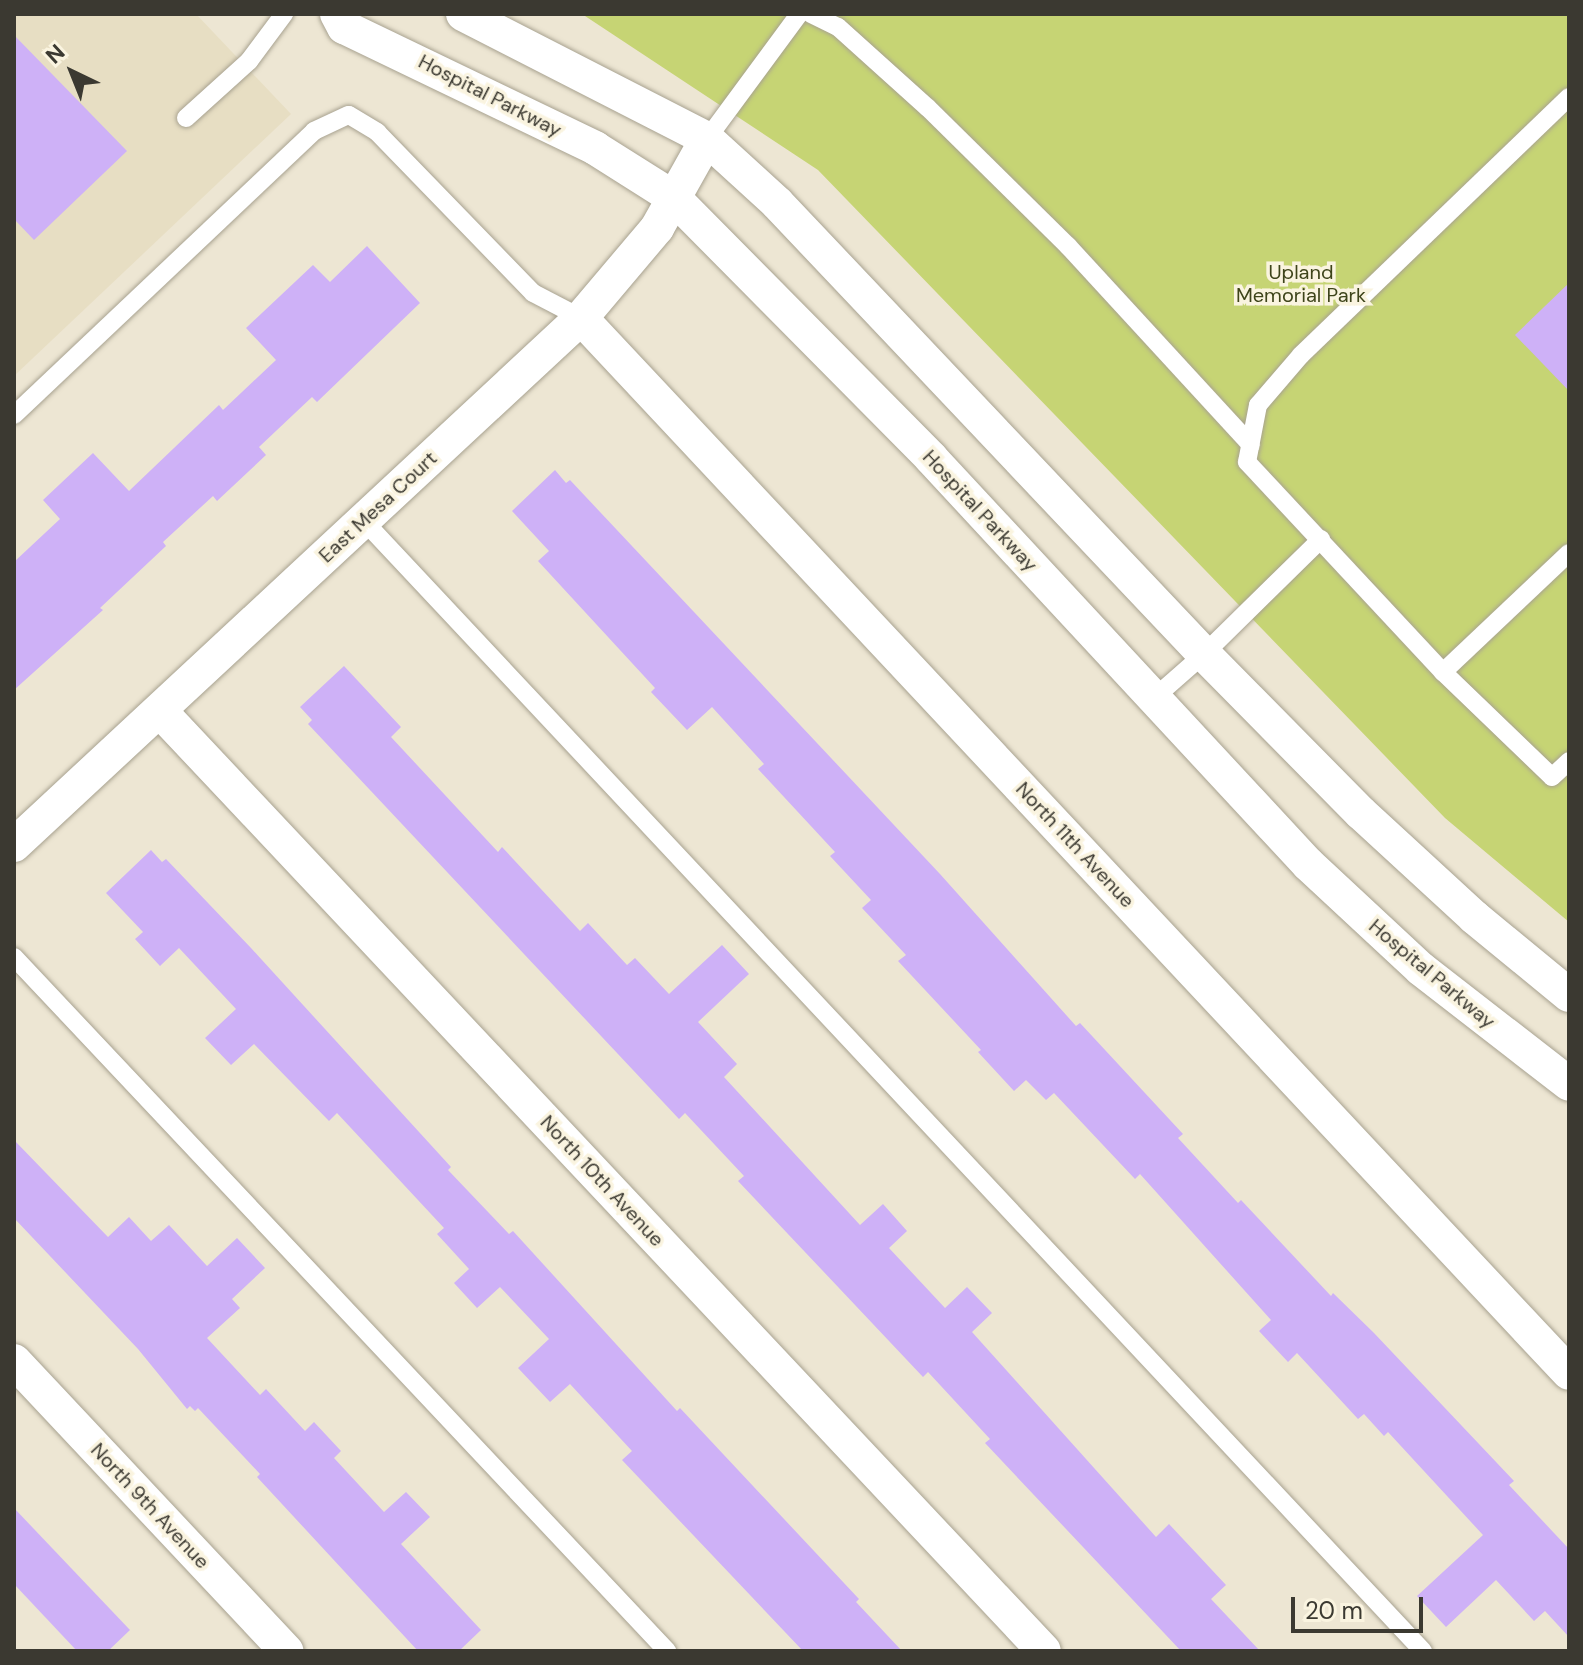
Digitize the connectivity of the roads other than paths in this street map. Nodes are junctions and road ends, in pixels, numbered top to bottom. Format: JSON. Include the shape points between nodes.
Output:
{"nodes":[{"id":1,"x":284,"y":14,"type":"edge"},
{"id":2,"x":337,"y":14,"type":"edge"},
{"id":3,"x":463,"y":14,"type":"edge"},
{"id":4,"x":799,"y":14,"type":"edge"},
{"id":5,"x":811,"y":14,"type":"edge"},
{"id":6,"x":1569,"y":97,"type":"edge"},
{"id":7,"x":186,"y":118,"type":"dead end"},
{"id":8,"x":707,"y":139,"type":"junction"},
{"id":9,"x":674,"y":198,"type":"junction"},
{"id":10,"x":581,"y":318,"type":"junction"},
{"id":11,"x":14,"y":415,"type":"edge"},
{"id":12,"x":1251,"y":445,"type":"junction"},
{"id":13,"x":363,"y":520,"type":"junction"},
{"id":14,"x":1321,"y":539,"type":"junction"},
{"id":15,"x":1569,"y":553,"type":"edge"},
{"id":16,"x":1204,"y":654,"type":"junction"},
{"id":17,"x":1443,"y":672,"type":"junction"},
{"id":18,"x":1154,"y":698,"type":"junction"},
{"id":19,"x":160,"y":711,"type":"junction"},
{"id":20,"x":1569,"y":761,"type":"edge"},
{"id":21,"x":14,"y":845,"type":"edge"},
{"id":22,"x":14,"y":957,"type":"edge"},
{"id":23,"x":1569,"y":995,"type":"edge"},
{"id":24,"x":1569,"y":1084,"type":"edge"},
{"id":25,"x":14,"y":1361,"type":"edge"},
{"id":26,"x":1569,"y":1373,"type":"edge"},
{"id":27,"x":286,"y":1651,"type":"edge"},
{"id":28,"x":667,"y":1651,"type":"edge"},
{"id":29,"x":1044,"y":1651,"type":"edge"},
{"id":30,"x":1423,"y":1651,"type":"edge"}],
"edges":[{"from":1,"to":7,"type":"lane","via":[[249,61]]},
{"from":2,"to":9,"type":"street","name":"Hospital Parkway","via":[[344,27],[595,148]]},
{"from":3,"to":8,"type":"street"},
{"from":4,"to":8,"type":"lane"},
{"from":5,"to":12,"type":"lane","via":[[838,27],[928,108],[1068,246]]},
{"from":6,"to":12,"type":"lane","via":[[1301,355],[1258,405]]},
{"from":8,"to":9,"type":"street","name":"East Mesa Court"},
{"from":8,"to":16,"type":"street","via":[[777,203]]},
{"from":9,"to":10,"type":"street","name":"East Mesa Court","via":[[657,228]]},
{"from":9,"to":18,"type":"street","name":"Hospital Parkway","via":[[931,458]]},
{"from":10,"to":11,"type":"lane","via":[[533,293],[377,132],[349,115],[314,131]]},
{"from":10,"to":13,"type":"street","name":"East Mesa Court"},
{"from":10,"to":26,"type":"street","name":"North 11th Avenue"},
{"from":12,"to":14,"type":"lane","via":[[1247,462]]},
{"from":13,"to":19,"type":"street","name":"East Mesa Court"},
{"from":13,"to":30,"type":"lane"},
{"from":14,"to":16,"type":"lane"},
{"from":14,"to":17,"type":"lane"},
{"from":15,"to":17,"type":"lane"},
{"from":16,"to":18,"type":"lane"},
{"from":16,"to":23,"type":"street","via":[[1361,813]]},
{"from":17,"to":20,"type":"lane","via":[[1552,777]]},
{"from":18,"to":24,"type":"street","name":"Hospital Parkway","via":[[1319,874],[1421,969]]},
{"from":19,"to":21,"type":"street","name":"East Mesa Court"},
{"from":19,"to":29,"type":"street","name":"North 10th Avenue"},
{"from":22,"to":28,"type":"lane"},
{"from":25,"to":27,"type":"street","name":"North 9th Avenue"}]}
